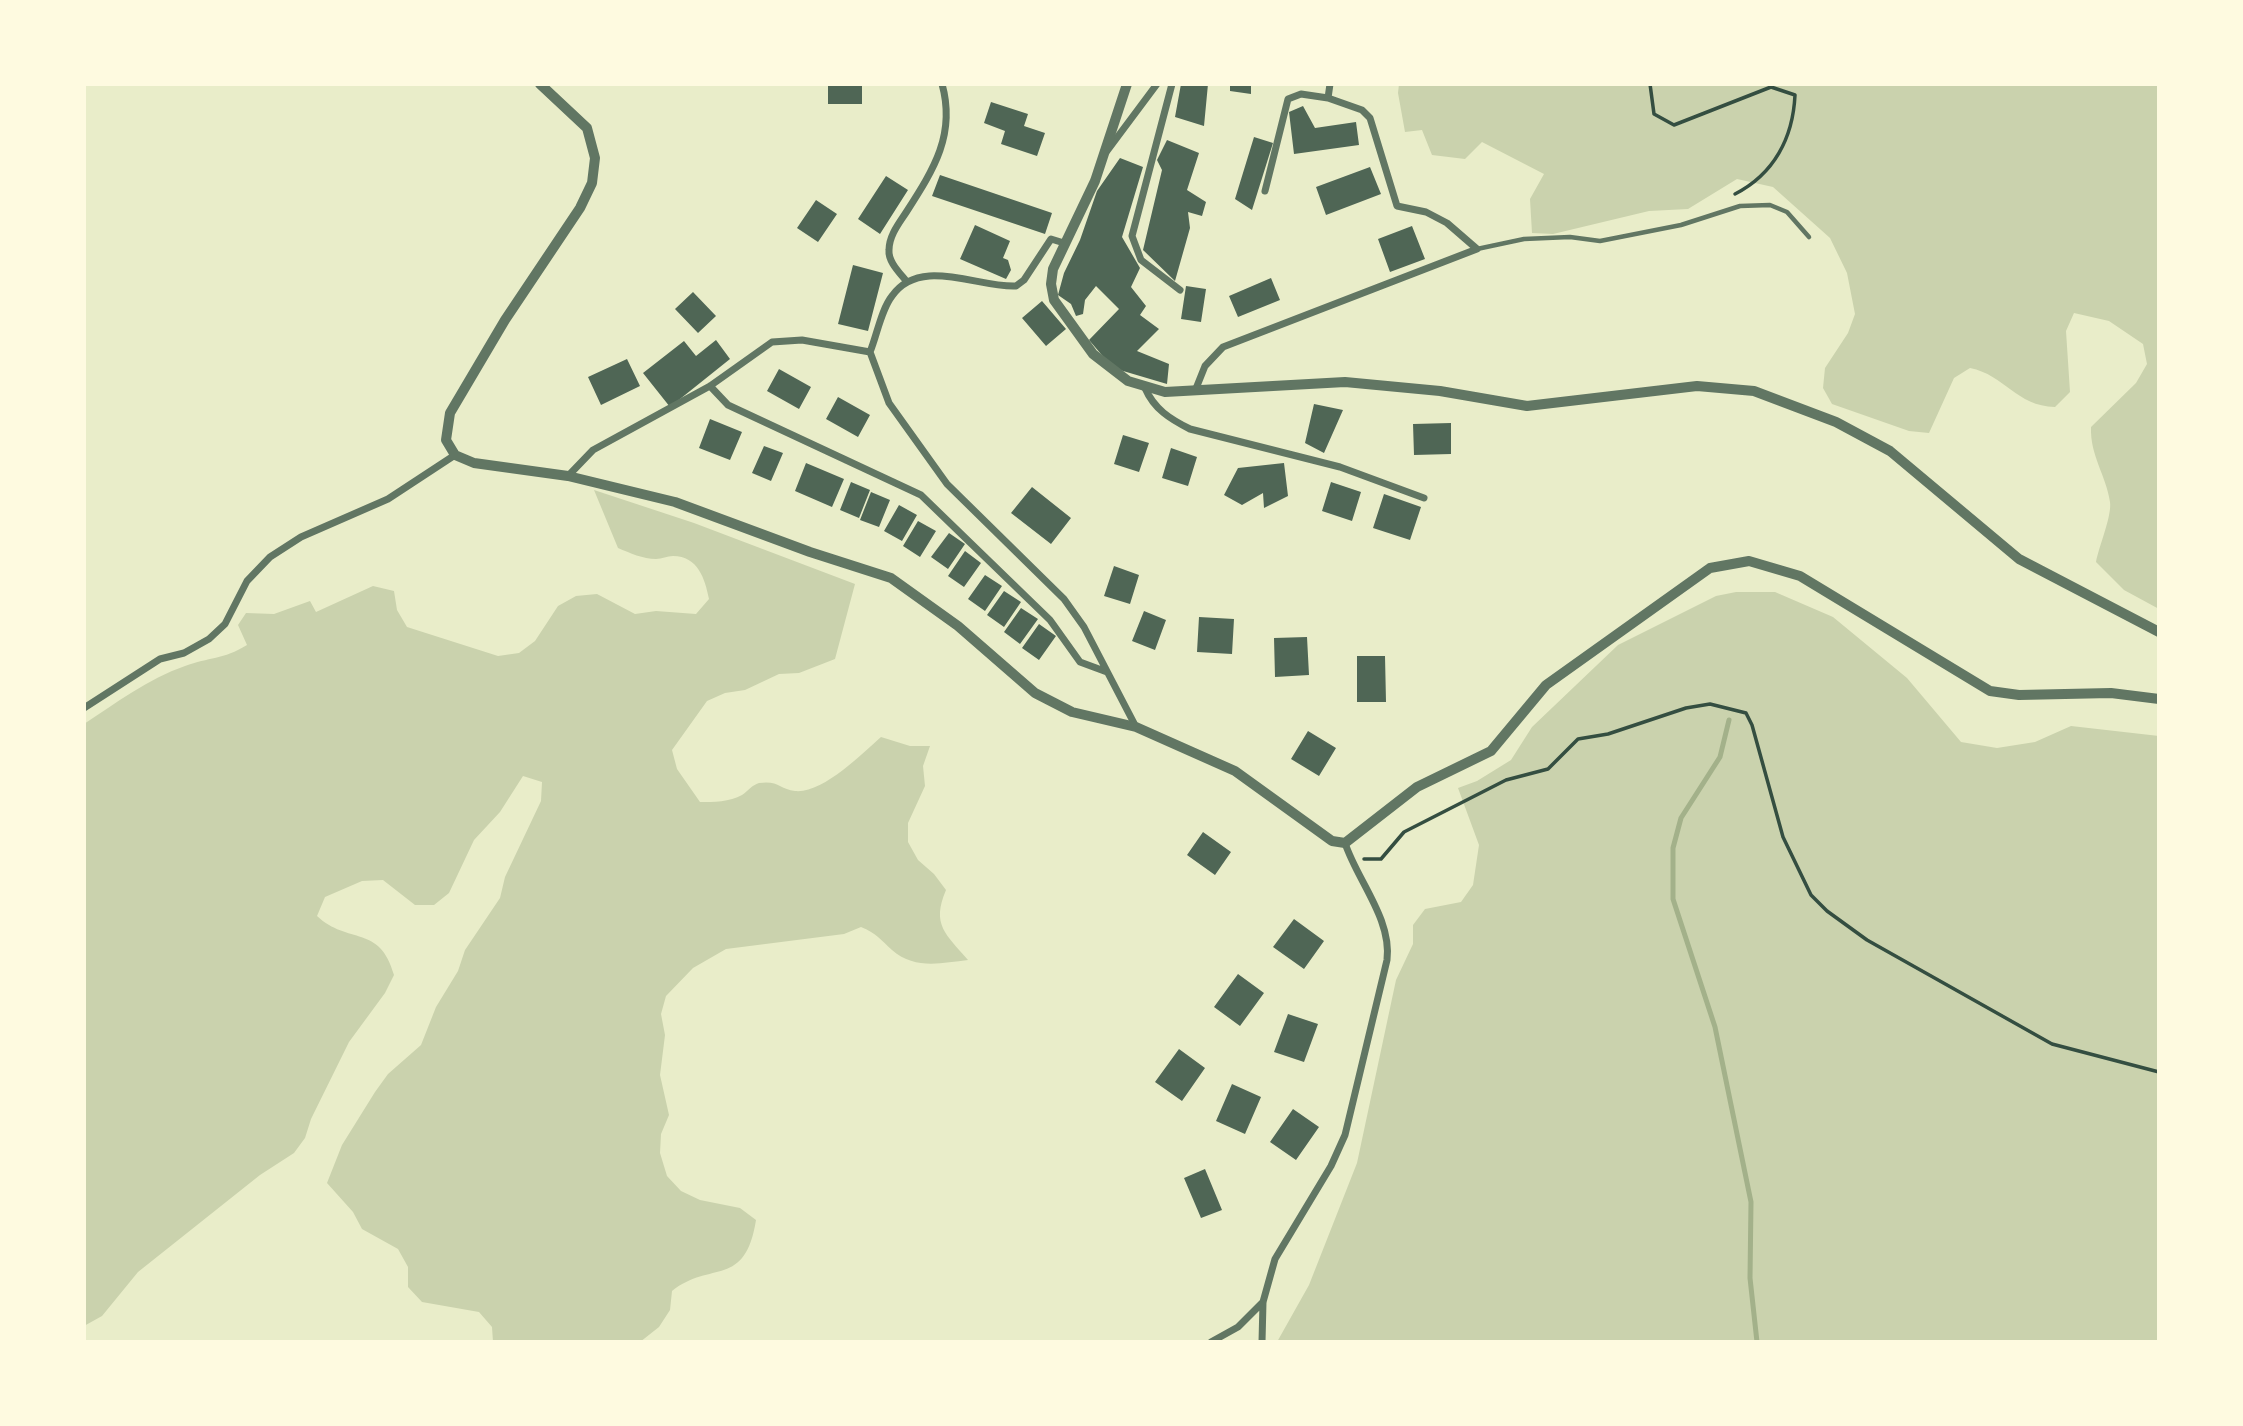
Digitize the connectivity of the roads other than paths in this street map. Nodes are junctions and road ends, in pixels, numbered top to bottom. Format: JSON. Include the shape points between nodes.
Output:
{"nodes":[{"id":1,"x":540,"y":84,"type":"edge"},
{"id":2,"x":942,"y":84,"type":"edge"},
{"id":3,"x":1127,"y":84,"type":"edge"},
{"id":4,"x":1157,"y":84,"type":"edge"},
{"id":5,"x":1172,"y":84,"type":"edge"},
{"id":6,"x":1330,"y":84,"type":"edge"},
{"id":7,"x":1328,"y":98,"type":"junction"},
{"id":8,"x":1106,"y":153,"type":"junction"},
{"id":9,"x":1265,"y":191,"type":"dead end"},
{"id":10,"x":1809,"y":237,"type":"dead end"},
{"id":11,"x":1064,"y":243,"type":"junction"},
{"id":12,"x":1477,"y":248,"type":"junction"},
{"id":13,"x":907,"y":282,"type":"junction"},
{"id":14,"x":1180,"y":290,"type":"dead end"},
{"id":15,"x":870,"y":352,"type":"junction"},
{"id":16,"x":710,"y":386,"type":"junction"},
{"id":17,"x":1144,"y":388,"type":"junction"},
{"id":18,"x":1195,"y":391,"type":"junction"},
{"id":19,"x":454,"y":455,"type":"junction"},
{"id":20,"x":568,"y":476,"type":"junction"},
{"id":21,"x":1424,"y":498,"type":"dead end"},
{"id":22,"x":2159,"y":632,"type":"edge"},
{"id":23,"x":1107,"y":672,"type":"junction"},
{"id":24,"x":2159,"y":699,"type":"edge"},
{"id":25,"x":84,"y":708,"type":"edge"},
{"id":26,"x":1136,"y":727,"type":"junction"},
{"id":27,"x":1345,"y":842,"type":"junction"},
{"id":28,"x":1264,"y":1302,"type":"junction"},
{"id":29,"x":1211,"y":1342,"type":"edge"},
{"id":30,"x":1262,"y":1342,"type":"edge"}],
"edges":[{"from":1,"to":19,"type":"street","via":[[587,128],[596,158],[592,183],[450,412],[446,440]]},
{"from":2,"to":13,"type":"street","via":[[949,119],[944,140],[892,233],[888,251]]},
{"from":3,"to":8,"type":"street"},
{"from":4,"to":8,"type":"street"},
{"from":5,"to":14,"type":"street","via":[[1132,236],[1141,260]]},
{"from":6,"to":7,"type":"street"},
{"from":7,"to":9,"type":"street","via":[[1301,94],[1288,99]]},
{"from":7,"to":12,"type":"street","via":[[1370,117],[1397,206],[1426,212],[1447,223]]},
{"from":8,"to":11,"type":"street"},
{"from":10,"to":12,"type":"lane","via":[[1787,212],[1770,205],[1740,206],[1681,225],[1600,241],[1524,239]]},
{"from":11,"to":13,"type":"street","via":[[1051,239],[1016,286],[928,275]]},
{"from":11,"to":17,"type":"street","via":[[1053,269],[1054,300],[1098,359]]},
{"from":12,"to":18,"type":"street","via":[[1223,347],[1205,366]]},
{"from":13,"to":15,"type":"street","via":[[892,296]]},
{"from":15,"to":16,"type":"street","via":[[802,340],[772,342]]},
{"from":15,"to":23,"type":"street","via":[[888,403],[947,484],[1064,599]]},
{"from":16,"to":20,"type":"street","via":[[593,450]]},
{"from":16,"to":23,"type":"street","via":[[728,405],[921,495],[1050,620],[1080,662]]},
{"from":17,"to":18,"type":"street"},
{"from":17,"to":21,"type":"street","via":[[1171,419],[1190,429],[1340,467]]},
{"from":18,"to":22,"type":"street","via":[[1345,382],[1527,405],[1697,386],[1754,391],[1836,422],[1891,451],[2019,559]]},
{"from":19,"to":20,"type":"street","via":[[474,463]]},
{"from":19,"to":25,"type":"street","via":[[388,499],[302,537],[270,557],[247,581],[225,624],[209,639],[184,653],[160,659]]},
{"from":20,"to":26,"type":"street","via":[[675,502],[891,578],[958,626],[1035,693],[1072,712]]},
{"from":23,"to":26,"type":"street"},
{"from":24,"to":27,"type":"street","via":[[2112,693],[2019,695],[1990,691],[1800,576],[1749,561],[1710,568],[1678,588],[1546,685],[1491,751],[1417,787]]},
{"from":26,"to":27,"type":"street","via":[[1235,772],[1309,828],[1332,841]]},
{"from":27,"to":28,"type":"street","via":[[1381,921],[1387,960],[1345,1135],[1331,1167],[1275,1259]]},
{"from":28,"to":29,"type":"street","via":[[1238,1327]]},
{"from":28,"to":30,"type":"street"}]}
